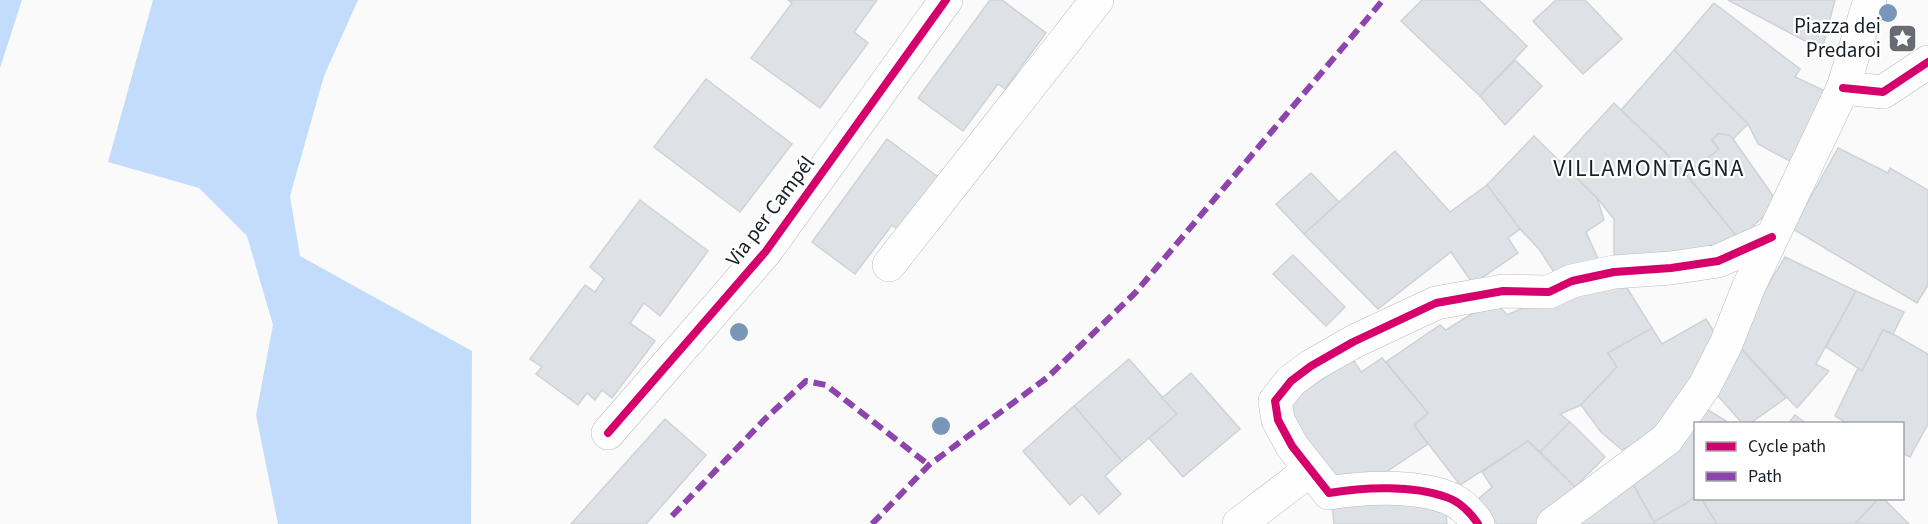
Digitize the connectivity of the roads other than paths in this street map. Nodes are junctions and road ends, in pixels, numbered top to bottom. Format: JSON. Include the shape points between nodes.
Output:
{"nodes":[{"id":1,"x":946,"y":0,"type":"edge"},
{"id":2,"x":1097,"y":0,"type":"edge"},
{"id":3,"x":1870,"y":0,"type":"edge"},
{"id":4,"x":1928,"y":62,"type":"edge"},
{"id":5,"x":1843,"y":88,"type":"junction"},
{"id":6,"x":1773,"y":237,"type":"junction"},
{"id":7,"x":889,"y":265,"type":"dead end"},
{"id":8,"x":608,"y":433,"type":"dead end"},
{"id":9,"x":1310,"y":470,"type":"junction"},
{"id":10,"x":1239,"y":524,"type":"edge"},
{"id":11,"x":1478,"y":524,"type":"edge"},
{"id":12,"x":1553,"y":524,"type":"edge"}],
"edges":[{"from":1,"to":8,"type":"street","name":"Via per Campél","via":[[766,251]]},
{"from":2,"to":7,"type":"street"},
{"from":3,"to":5,"type":"street"},
{"from":4,"to":5,"type":"street","via":[[1883,92]]},
{"from":5,"to":6,"type":"street"},
{"from":6,"to":9,"type":"street","via":[[1718,261],[1614,272],[1572,281],[1549,292],[1503,291],[1436,303],[1353,342],[1291,381],[1275,401],[1278,420]]},
{"from":6,"to":12,"type":"street","via":[[1704,387],[1667,439]]},
{"from":9,"to":10,"type":"street"},
{"from":9,"to":11,"type":"street","via":[[1329,493],[1377,488],[1448,497],[1472,514]]}]}
